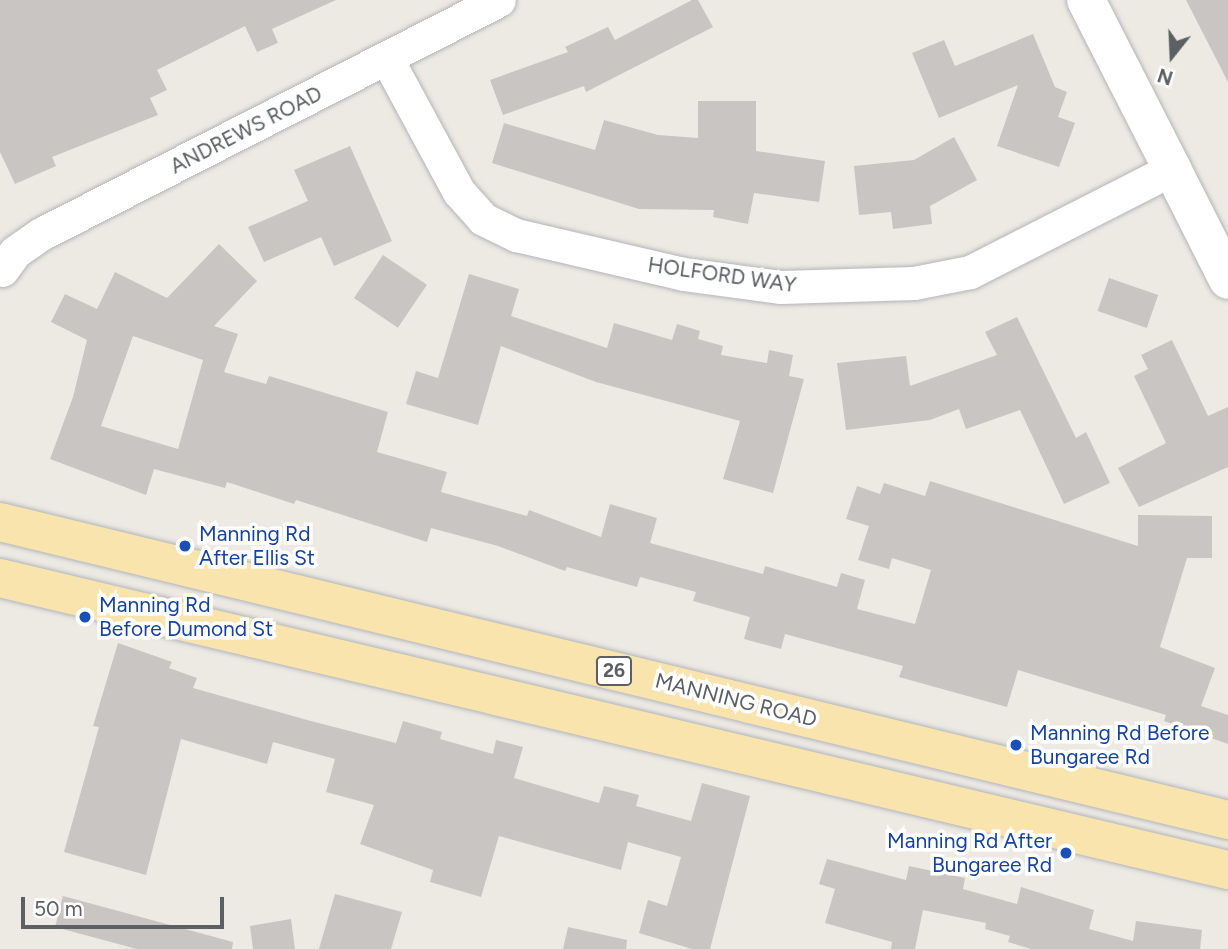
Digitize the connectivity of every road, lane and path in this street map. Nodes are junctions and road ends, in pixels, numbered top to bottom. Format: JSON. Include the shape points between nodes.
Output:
{"nodes":[{"id":1,"x":499,"y":0,"type":"edge"},
{"id":2,"x":1086,"y":0,"type":"edge"},
{"id":3,"x":387,"y":59,"type":"junction"},
{"id":4,"x":1171,"y":169,"type":"junction"},
{"id":5,"x":1,"y":272,"type":"edge"},
{"id":6,"x":1228,"y":279,"type":"edge"},
{"id":7,"x":0,"y":522,"type":"edge"},
{"id":8,"x":0,"y":578,"type":"edge"},
{"id":9,"x":1228,"y":820,"type":"edge"},
{"id":10,"x":1228,"y":870,"type":"edge"}],
"edges":[{"from":1,"to":3,"type":"street","name":"ANDREWS ROAD"},
{"from":2,"to":4,"type":"street"},
{"from":3,"to":4,"type":"street","name":"HOLFORD WAY","via":[[459,192],[482,219],[516,235],[683,274],[781,287],[914,283],[970,272]]},
{"from":3,"to":5,"type":"street","name":"ANDREWS ROAD","via":[[40,234],[15,252]]},
{"from":4,"to":6,"type":"street"},
{"from":7,"to":9,"type":"main road","name":"MANNING ROAD","number":"26"},
{"from":8,"to":10,"type":"main road","number":"26"}]}
